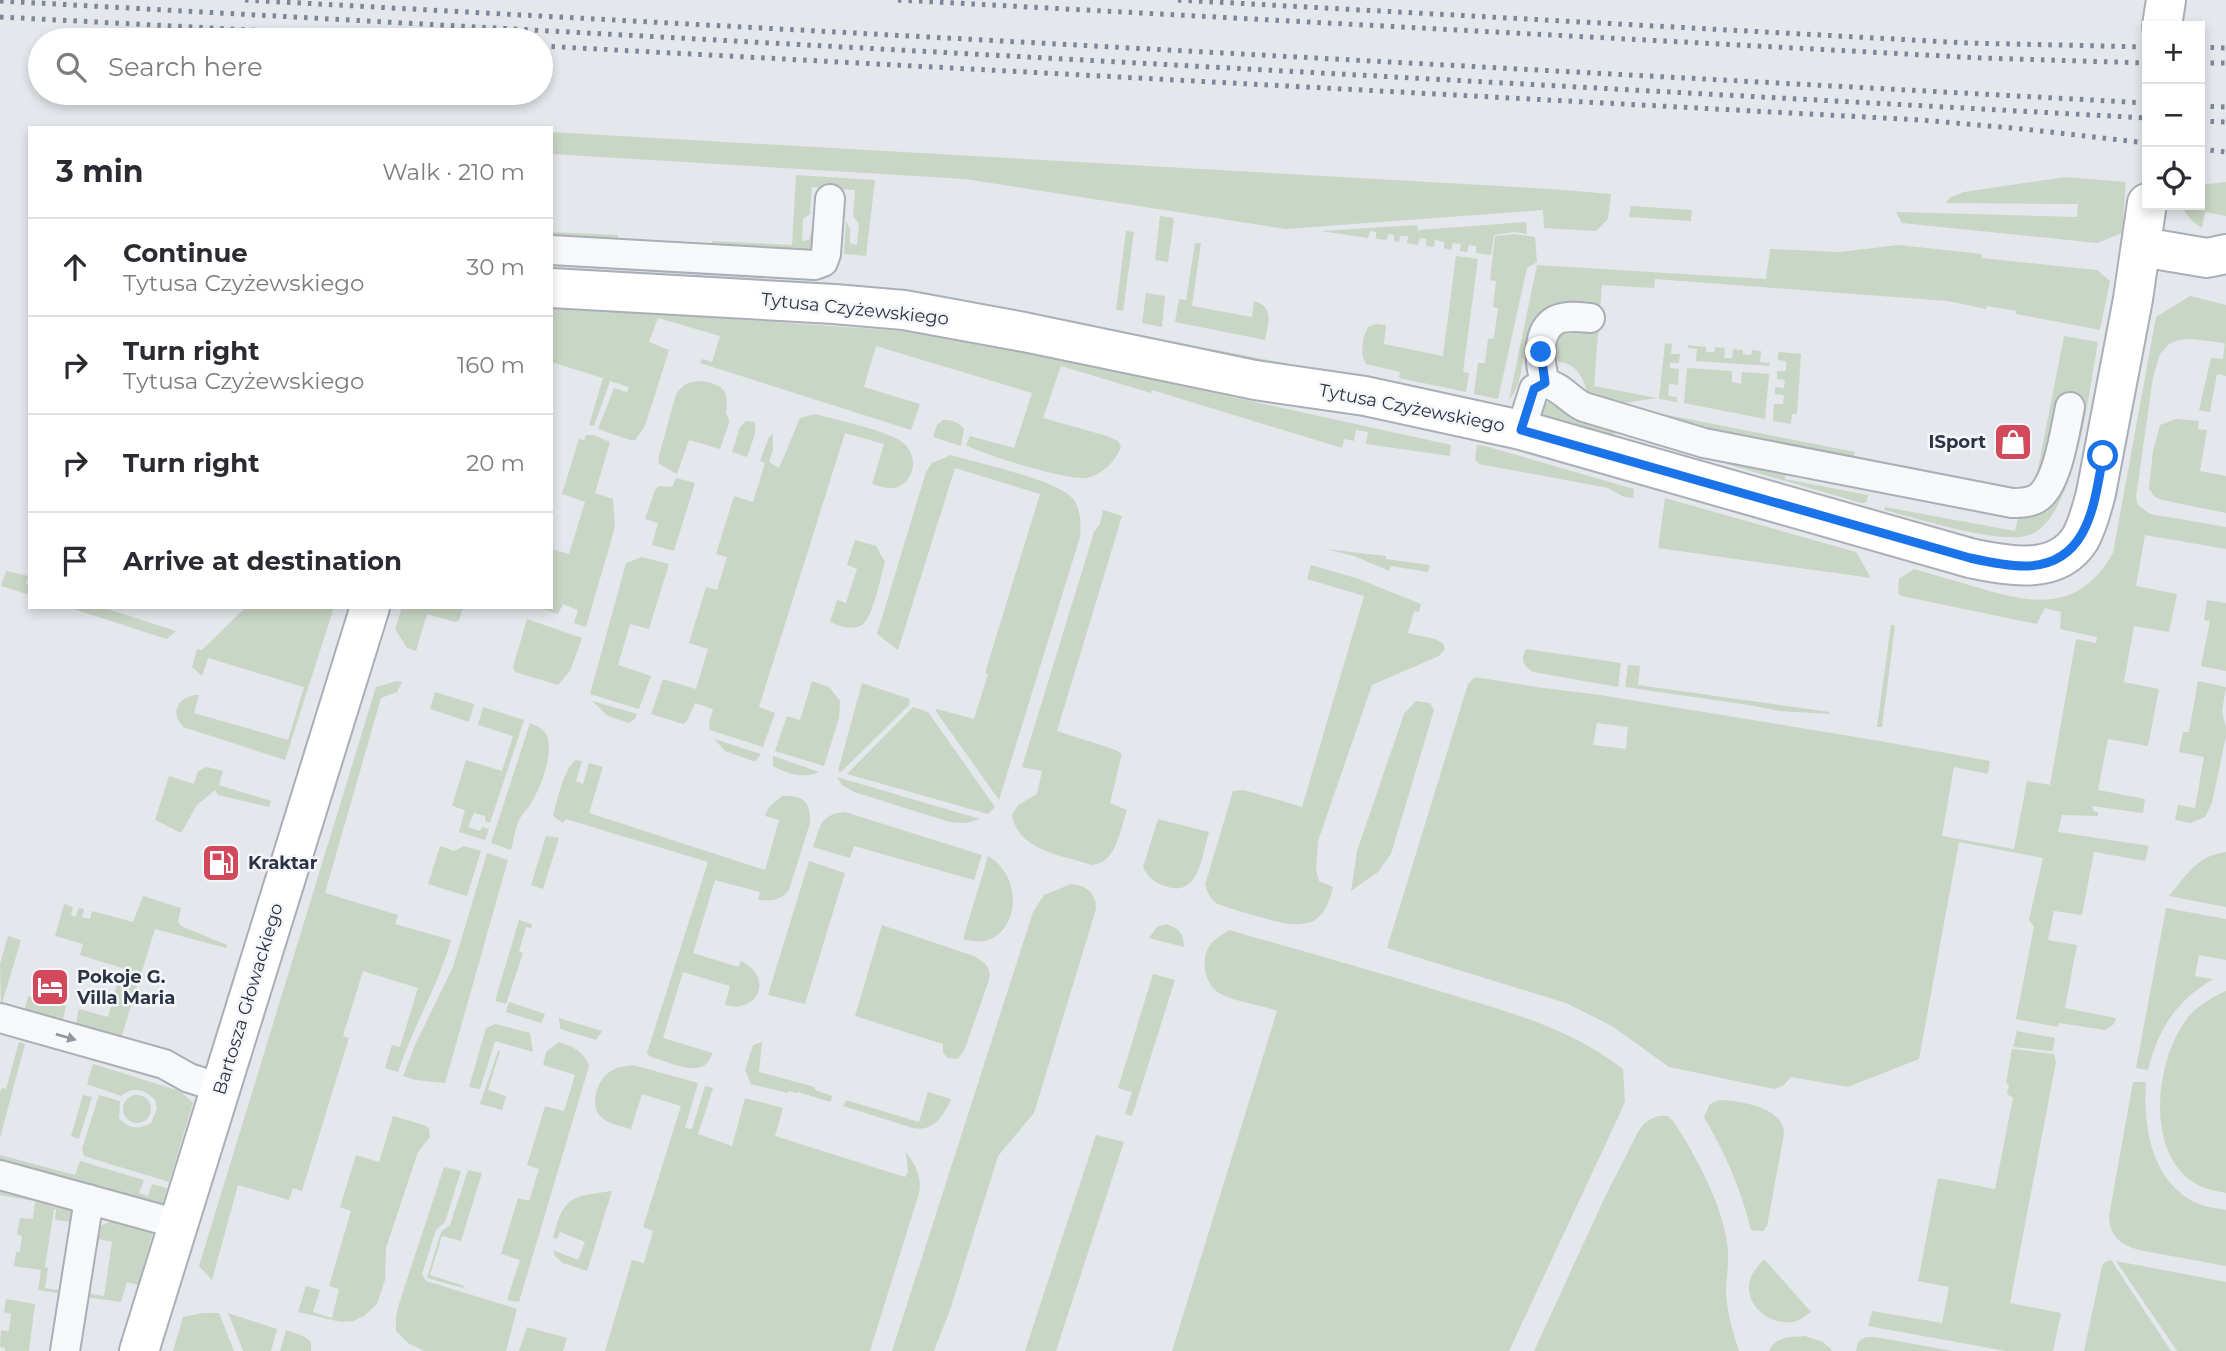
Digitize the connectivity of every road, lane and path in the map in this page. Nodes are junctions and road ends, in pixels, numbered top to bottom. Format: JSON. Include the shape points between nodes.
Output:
{"nodes":[{"id":1,"x":2165,"y":0,"type":"edge"},
{"id":2,"x":2163,"y":21,"type":"edge"},
{"id":3,"x":830,"y":198,"type":"dead end"},
{"id":4,"x":2146,"y":210,"type":"edge"},
{"id":5,"x":2142,"y":247,"type":"junction"},
{"id":6,"x":553,"y":250,"type":"edge"},
{"id":7,"x":2220,"y":261,"type":"edge"},
{"id":8,"x":553,"y":288,"type":"edge"},
{"id":9,"x":1590,"y":318,"type":"dead end"},
{"id":10,"x":1545,"y":383,"type":"junction"},
{"id":11,"x":2070,"y":407,"type":"dead end"},
{"id":12,"x":1521,"y":430,"type":"junction"},
{"id":13,"x":369,"y":609,"type":"edge"},
{"id":14,"x":0,"y":1018,"type":"edge"},
{"id":15,"x":220,"y":1088,"type":"junction"},
{"id":16,"x":0,"y":1175,"type":"edge"},
{"id":17,"x":89,"y":1199,"type":"junction"},
{"id":18,"x":178,"y":1224,"type":"junction"},
{"id":19,"x":65,"y":1351,"type":"edge"},
{"id":20,"x":139,"y":1351,"type":"edge"}],
"edges":[{"from":1,"to":2,"type":"street"},
{"from":3,"to":6,"type":"street","via":[[826,254],[823,262],[815,265]]},
{"from":4,"to":5,"type":"street","name":"Tytusa Czyżewskiego"},
{"from":5,"to":7,"type":"street"},
{"from":5,"to":12,"type":"street","name":"Tytusa Czyżewskiego","via":[[2087,525],[2074,548],[2040,565],[1970,558]]},
{"from":8,"to":12,"type":"street","name":"Tytusa Czyżewskiego","via":[[904,310]]},
{"from":9,"to":10,"type":"street","via":[[1563,318],[1550,325],[1541,359]]},
{"from":10,"to":11,"type":"street","via":[[1584,407],[1704,443],[2012,503],[2035,499],[2045,489],[2059,458]]},
{"from":10,"to":12,"type":"street","via":[[1534,389]]},
{"from":13,"to":15,"type":"street","name":"Bartosza Głowackiego"},
{"from":14,"to":15,"type":"street","one_way":true,"via":[[164,1064]]},
{"from":15,"to":18,"type":"street","name":"Bartosza Głowackiego"},
{"from":16,"to":17,"type":"street"},
{"from":17,"to":18,"type":"street"},
{"from":17,"to":19,"type":"street"},
{"from":18,"to":20,"type":"street","name":"Bartosza Głowackiego"}]}
